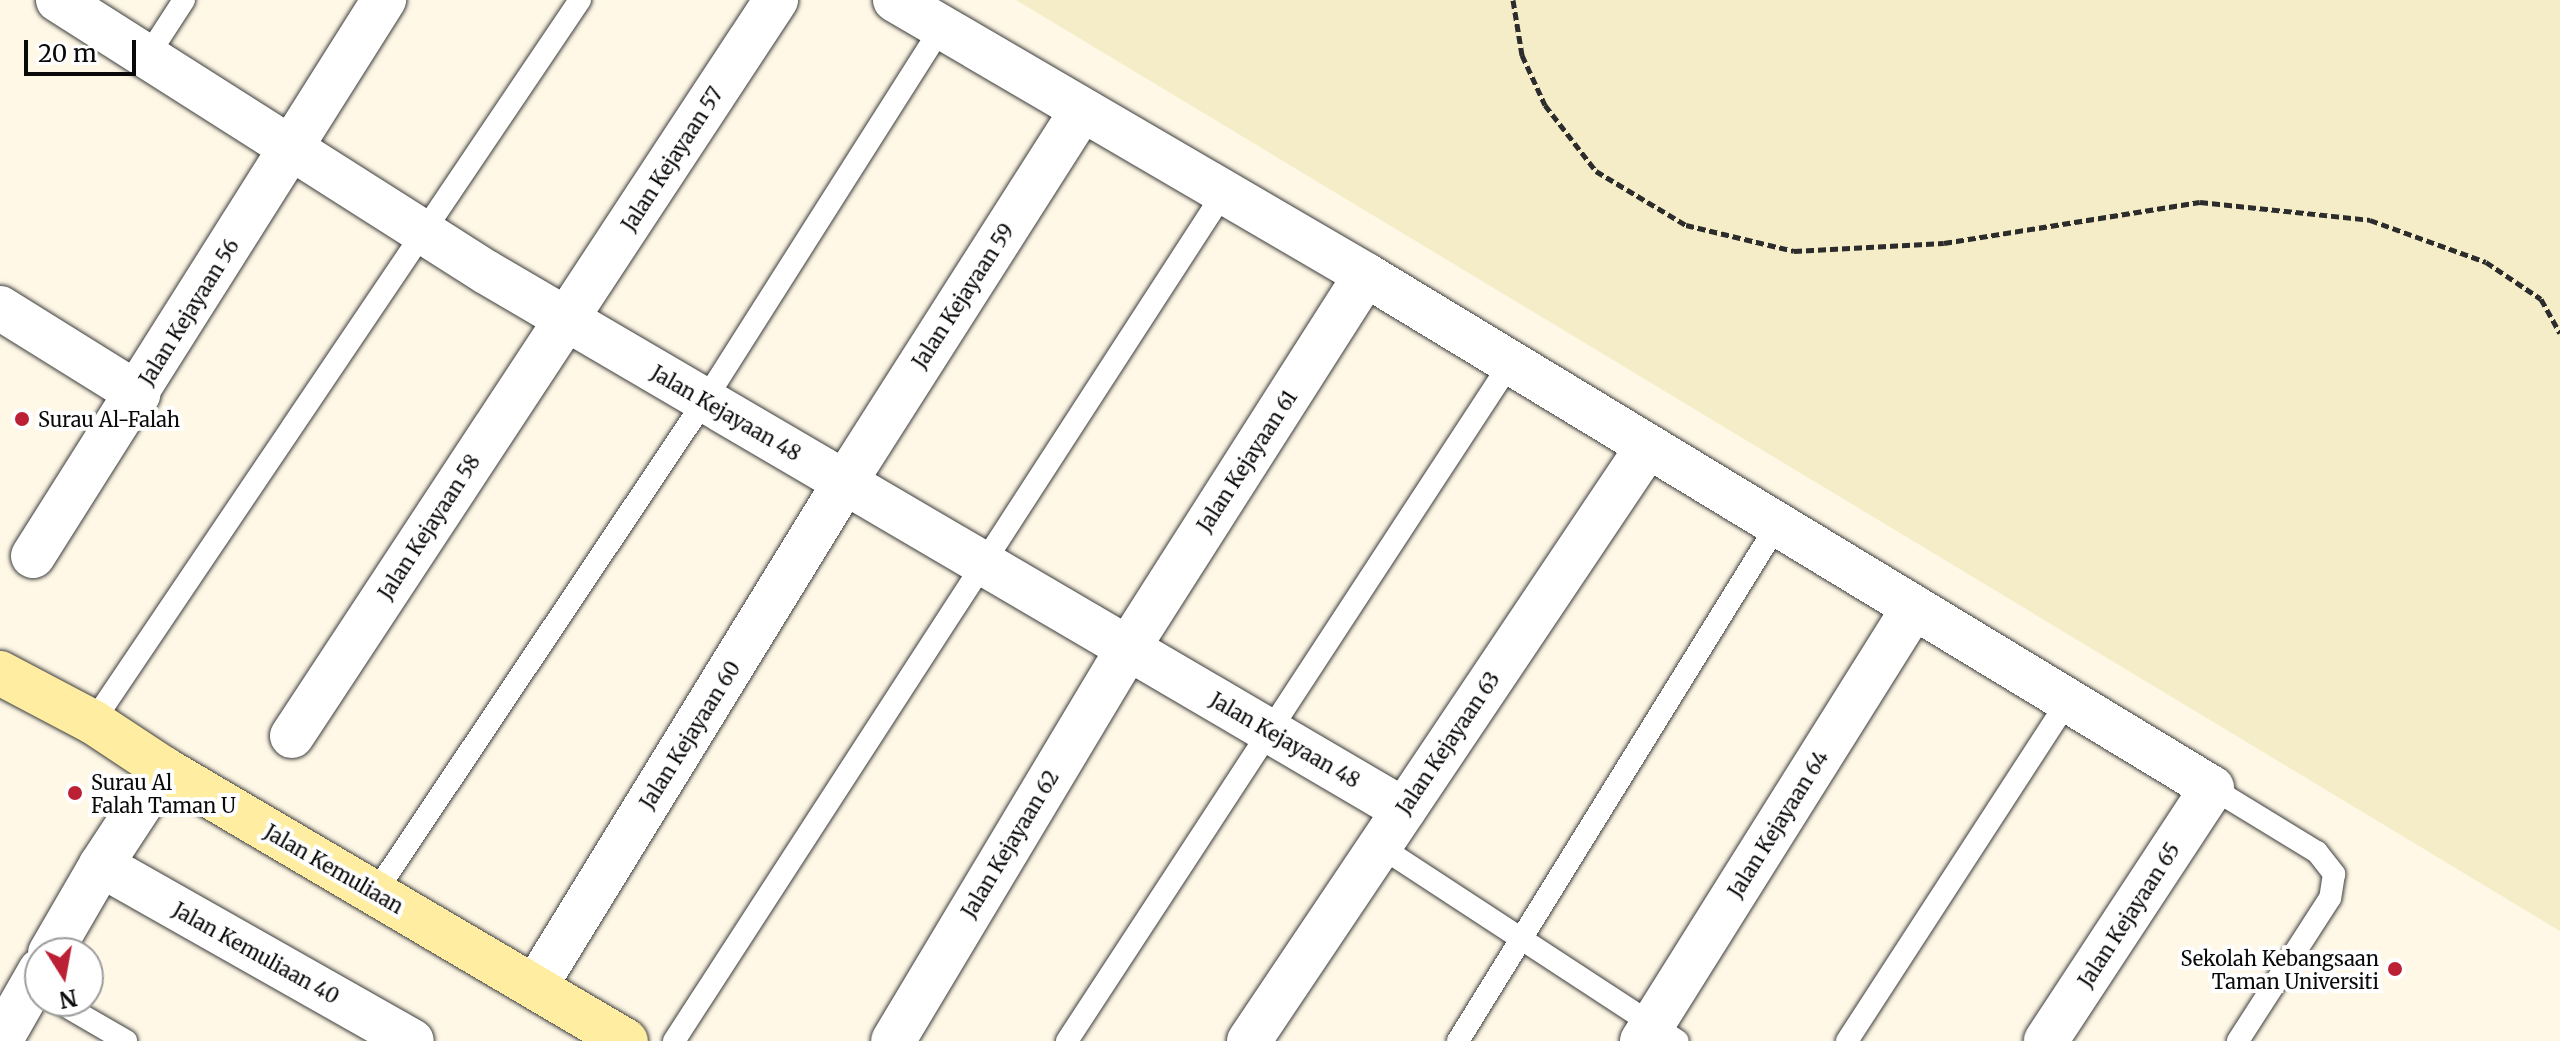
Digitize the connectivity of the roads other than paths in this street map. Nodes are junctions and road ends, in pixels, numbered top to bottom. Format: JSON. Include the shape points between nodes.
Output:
{"nodes":[{"id":1,"x":58,"y":0,"type":"edge"},
{"id":2,"x":184,"y":0,"type":"edge"},
{"id":3,"x":384,"y":0,"type":"edge"},
{"id":4,"x":580,"y":0,"type":"edge"},
{"id":5,"x":776,"y":0,"type":"edge"},
{"id":6,"x":895,"y":0,"type":"edge"},
{"id":7,"x":942,"y":27,"type":"junction"},
{"id":8,"x":147,"y":57,"type":"junction"},
{"id":9,"x":1082,"y":110,"type":"junction"},
{"id":10,"x":290,"y":148,"type":"junction"},
{"id":11,"x":1224,"y":192,"type":"junction"},
{"id":12,"x":425,"y":233,"type":"junction"},
{"id":13,"x":1366,"y":275,"type":"junction"},
{"id":14,"x":0,"y":308,"type":"edge"},
{"id":15,"x":567,"y":319,"type":"junction"},
{"id":16,"x":1511,"y":362,"type":"junction"},
{"id":17,"x":138,"y":394,"type":"junction"},
{"id":18,"x":705,"y":400,"type":"junction"},
{"id":19,"x":1648,"y":446,"type":"junction"},
{"id":20,"x":845,"y":482,"type":"junction"},
{"id":21,"x":1777,"y":525,"type":"junction"},
{"id":22,"x":33,"y":556,"type":"dead end"},
{"id":23,"x":982,"y":562,"type":"junction"},
{"id":24,"x":1914,"y":607,"type":"junction"},
{"id":25,"x":1128,"y":648,"type":"junction"},
{"id":26,"x":0,"y":673,"type":"edge"},
{"id":27,"x":2068,"y":701,"type":"junction"},
{"id":28,"x":93,"y":722,"type":"junction"},
{"id":29,"x":1269,"y":731,"type":"junction"},
{"id":30,"x":292,"y":736,"type":"dead end"},
{"id":31,"x":164,"y":769,"type":"junction"},
{"id":32,"x":2212,"y":788,"type":"junction"},
{"id":33,"x":1404,"y":810,"type":"junction"},
{"id":34,"x":1378,"y":845,"type":"junction"},
{"id":35,"x":101,"y":865,"type":"junction"},
{"id":36,"x":375,"y":893,"type":"junction"},
{"id":37,"x":65,"y":937,"type":"edge"},
{"id":38,"x":1522,"y":939,"type":"junction"},
{"id":39,"x":535,"y":987,"type":"junction"},
{"id":40,"x":24,"y":1008,"type":"edge"},
{"id":41,"x":94,"y":1017,"type":"edge"},
{"id":42,"x":1658,"y":1035,"type":"edge"},
{"id":43,"x":0,"y":1041,"type":"edge"},
{"id":44,"x":126,"y":1041,"type":"edge"},
{"id":45,"x":412,"y":1041,"type":"edge"},
{"id":46,"x":626,"y":1041,"type":"edge"},
{"id":47,"x":674,"y":1041,"type":"edge"},
{"id":48,"x":893,"y":1041,"type":"edge"},
{"id":49,"x":1067,"y":1041,"type":"edge"},
{"id":50,"x":1249,"y":1041,"type":"edge"},
{"id":51,"x":1458,"y":1041,"type":"edge"},
{"id":52,"x":1847,"y":1041,"type":"edge"},
{"id":53,"x":2046,"y":1041,"type":"edge"},
{"id":54,"x":2238,"y":1041,"type":"edge"}],
"edges":[{"from":1,"to":8,"type":"street","name":"Jalan Kejayaan 48"},
{"from":2,"to":8,"type":"lane"},
{"from":3,"to":10,"type":"street","name":"Jalan Kejayaan 56"},
{"from":4,"to":12,"type":"lane"},
{"from":5,"to":15,"type":"street","name":"Jalan Kejayaan 57"},
{"from":6,"to":7,"type":"street"},
{"from":7,"to":9,"type":"street"},
{"from":7,"to":18,"type":"lane"},
{"from":8,"to":10,"type":"street","name":"Jalan Kejayaan 48"},
{"from":9,"to":11,"type":"street"},
{"from":9,"to":20,"type":"street","name":"Jalan Kejayaan 59"},
{"from":10,"to":12,"type":"street","name":"Jalan Kejayaan 48"},
{"from":10,"to":17,"type":"street","name":"Jalan Kejayaan 56"},
{"from":11,"to":13,"type":"street"},
{"from":11,"to":23,"type":"lane"},
{"from":12,"to":15,"type":"street","name":"Jalan Kejayaan 48"},
{"from":12,"to":28,"type":"lane"},
{"from":13,"to":16,"type":"street"},
{"from":13,"to":25,"type":"street","name":"Jalan Kejayaan 61"},
{"from":14,"to":17,"type":"street"},
{"from":15,"to":18,"type":"street","name":"Jalan Kejayaan 48"},
{"from":15,"to":30,"type":"street","name":"Jalan Kejayaan 58"},
{"from":16,"to":19,"type":"street"},
{"from":16,"to":29,"type":"lane"},
{"from":17,"to":22,"type":"street","name":"Jalan Kejayaan 56"},
{"from":18,"to":20,"type":"street","name":"Jalan Kejayaan 48"},
{"from":18,"to":36,"type":"lane"},
{"from":19,"to":21,"type":"street"},
{"from":19,"to":33,"type":"street","name":"Jalan Kejayaan 63"},
{"from":20,"to":23,"type":"street","name":"Jalan Kejayaan 48"},
{"from":20,"to":39,"type":"street","name":"Jalan Kejayaan 60"},
{"from":21,"to":24,"type":"street"},
{"from":21,"to":38,"type":"lane"},
{"from":23,"to":25,"type":"street","name":"Jalan Kejayaan 48"},
{"from":23,"to":47,"type":"lane"},
{"from":24,"to":27,"type":"street"},
{"from":24,"to":42,"type":"street","name":"Jalan Kejayaan 64"},
{"from":25,"to":29,"type":"street","name":"Jalan Kejayaan 48"},
{"from":25,"to":48,"type":"street","name":"Jalan Kejayaan 62"},
{"from":26,"to":28,"type":"street","name":"Jalan Kemuliaan"},
{"from":27,"to":32,"type":"street"},
{"from":27,"to":52,"type":"lane"},
{"from":28,"to":31,"type":"street","name":"Jalan Kemuliaan"},
{"from":29,"to":33,"type":"street","name":"Jalan Kejayaan 48"},
{"from":29,"to":49,"type":"lane"},
{"from":31,"to":35,"type":"street"},
{"from":31,"to":36,"type":"street","name":"Jalan Kemuliaan"},
{"from":32,"to":53,"type":"street","name":"Jalan Kejayaan 65"},
{"from":32,"to":54,"type":"lane","via":[[2317,852],[2334,874],[2330,898]]},
{"from":33,"to":34,"type":"street","name":"Jalan Kejayaan 63"},
{"from":34,"to":38,"type":"lane"},
{"from":34,"to":50,"type":"street","name":"Jalan Kejayaan 63"},
{"from":35,"to":37,"type":"street"},
{"from":35,"to":45,"type":"street","name":"Jalan Kemuliaan 40"},
{"from":36,"to":39,"type":"street","name":"Jalan Kemuliaan"},
{"from":38,"to":42,"type":"lane"},
{"from":38,"to":51,"type":"lane"},
{"from":39,"to":46,"type":"street","name":"Jalan Kemuliaan"},
{"from":40,"to":43,"type":"street"},
{"from":41,"to":44,"type":"lane"}]}
